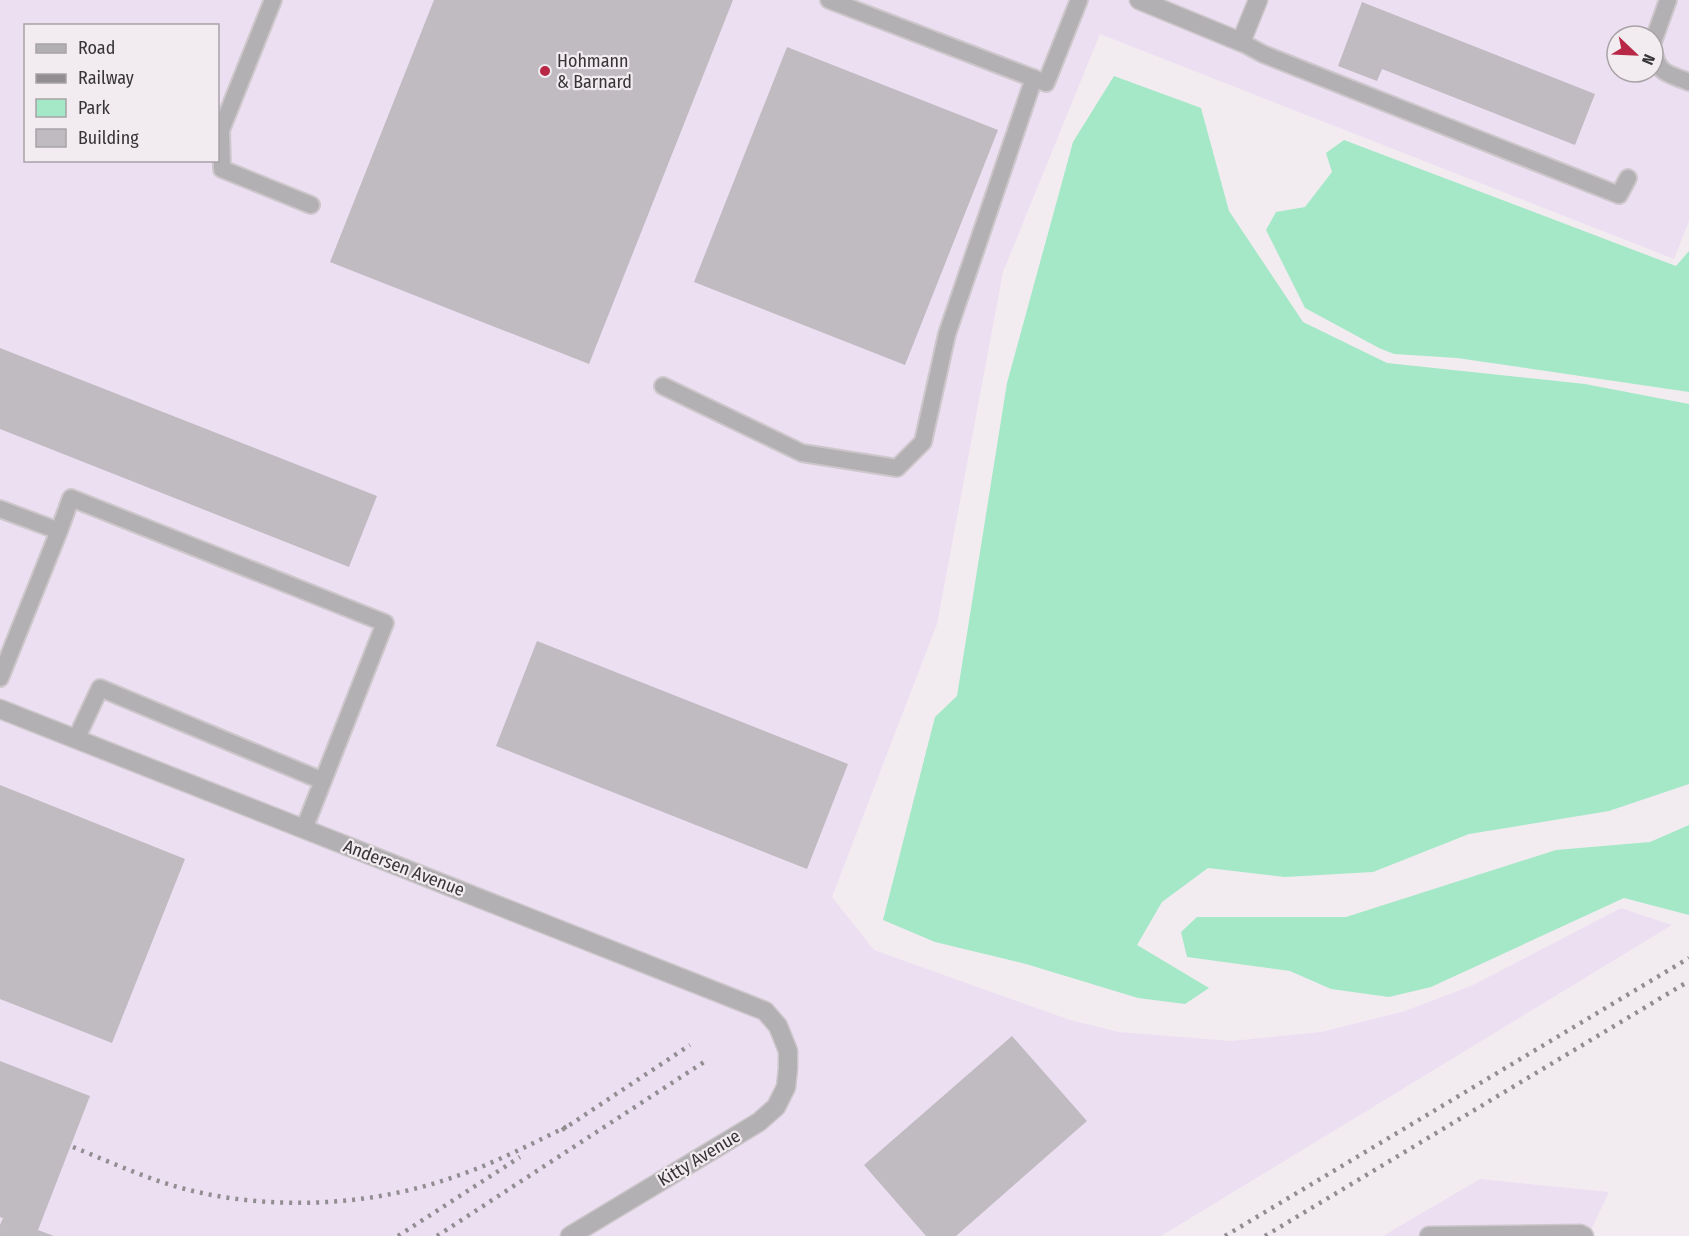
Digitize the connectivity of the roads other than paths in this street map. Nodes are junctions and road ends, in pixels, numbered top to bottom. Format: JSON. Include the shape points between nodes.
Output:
{"nodes":[{"id":1,"x":273,"y":0,"type":"edge"},
{"id":2,"x":829,"y":0,"type":"edge"},
{"id":3,"x":1079,"y":0,"type":"edge"},
{"id":4,"x":1139,"y":0,"type":"edge"},
{"id":5,"x":1258,"y":0,"type":"edge"},
{"id":6,"x":1668,"y":0,"type":"edge"},
{"id":7,"x":1659,"y":24,"type":"edge"},
{"id":8,"x":1241,"y":42,"type":"junction"},
{"id":9,"x":1665,"y":72,"type":"edge"},
{"id":10,"x":1034,"y":78,"type":"junction"},
{"id":11,"x":1689,"y":82,"type":"edge"},
{"id":12,"x":1628,"y":178,"type":"dead end"},
{"id":13,"x":311,"y":205,"type":"dead end"},
{"id":14,"x":663,"y":386,"type":"dead end"},
{"id":15,"x":0,"y":509,"type":"edge"},
{"id":16,"x":59,"y":531,"type":"junction"},
{"id":17,"x":0,"y":678,"type":"edge"},
{"id":18,"x":0,"y":709,"type":"edge"},
{"id":19,"x":76,"y":739,"type":"junction"},
{"id":20,"x":323,"y":781,"type":"junction"},
{"id":21,"x":304,"y":829,"type":"junction"},
{"id":22,"x":788,"y":1051,"type":"joint"},
{"id":23,"x":1582,"y":1235,"type":"edge"},
{"id":24,"x":570,"y":1236,"type":"edge"},
{"id":25,"x":1429,"y":1236,"type":"edge"}],
"edges":[{"from":1,"to":13,"type":"lane","via":[[221,130],[222,169]]},
{"from":2,"to":10,"type":"lane"},
{"from":3,"to":10,"type":"lane","via":[[1046,83]]},
{"from":4,"to":8,"type":"street"},
{"from":5,"to":8,"type":"street"},
{"from":6,"to":7,"type":"lane"},
{"from":8,"to":12,"type":"lane","via":[[1619,195]]},
{"from":9,"to":11,"type":"lane"},
{"from":10,"to":14,"type":"lane","via":[[947,334],[923,442],[897,468],[802,453]]},
{"from":15,"to":16,"type":"lane"},
{"from":16,"to":17,"type":"lane"},
{"from":16,"to":20,"type":"lane","via":[[71,498],[385,623]]},
{"from":18,"to":19,"type":"street","name":"Andersen Avenue"},
{"from":19,"to":20,"type":"lane","via":[[100,688]]},
{"from":19,"to":21,"type":"street","name":"Andersen Avenue"},
{"from":20,"to":21,"type":"lane"},
{"from":21,"to":22,"type":"street","name":"Andersen Avenue","via":[[755,1006],[778,1026]]},
{"from":22,"to":24,"type":"street","name":"Kitty Avenue","via":[[786,1087],[776,1107],[759,1122]]},
{"from":23,"to":25,"type":"street"}]}
